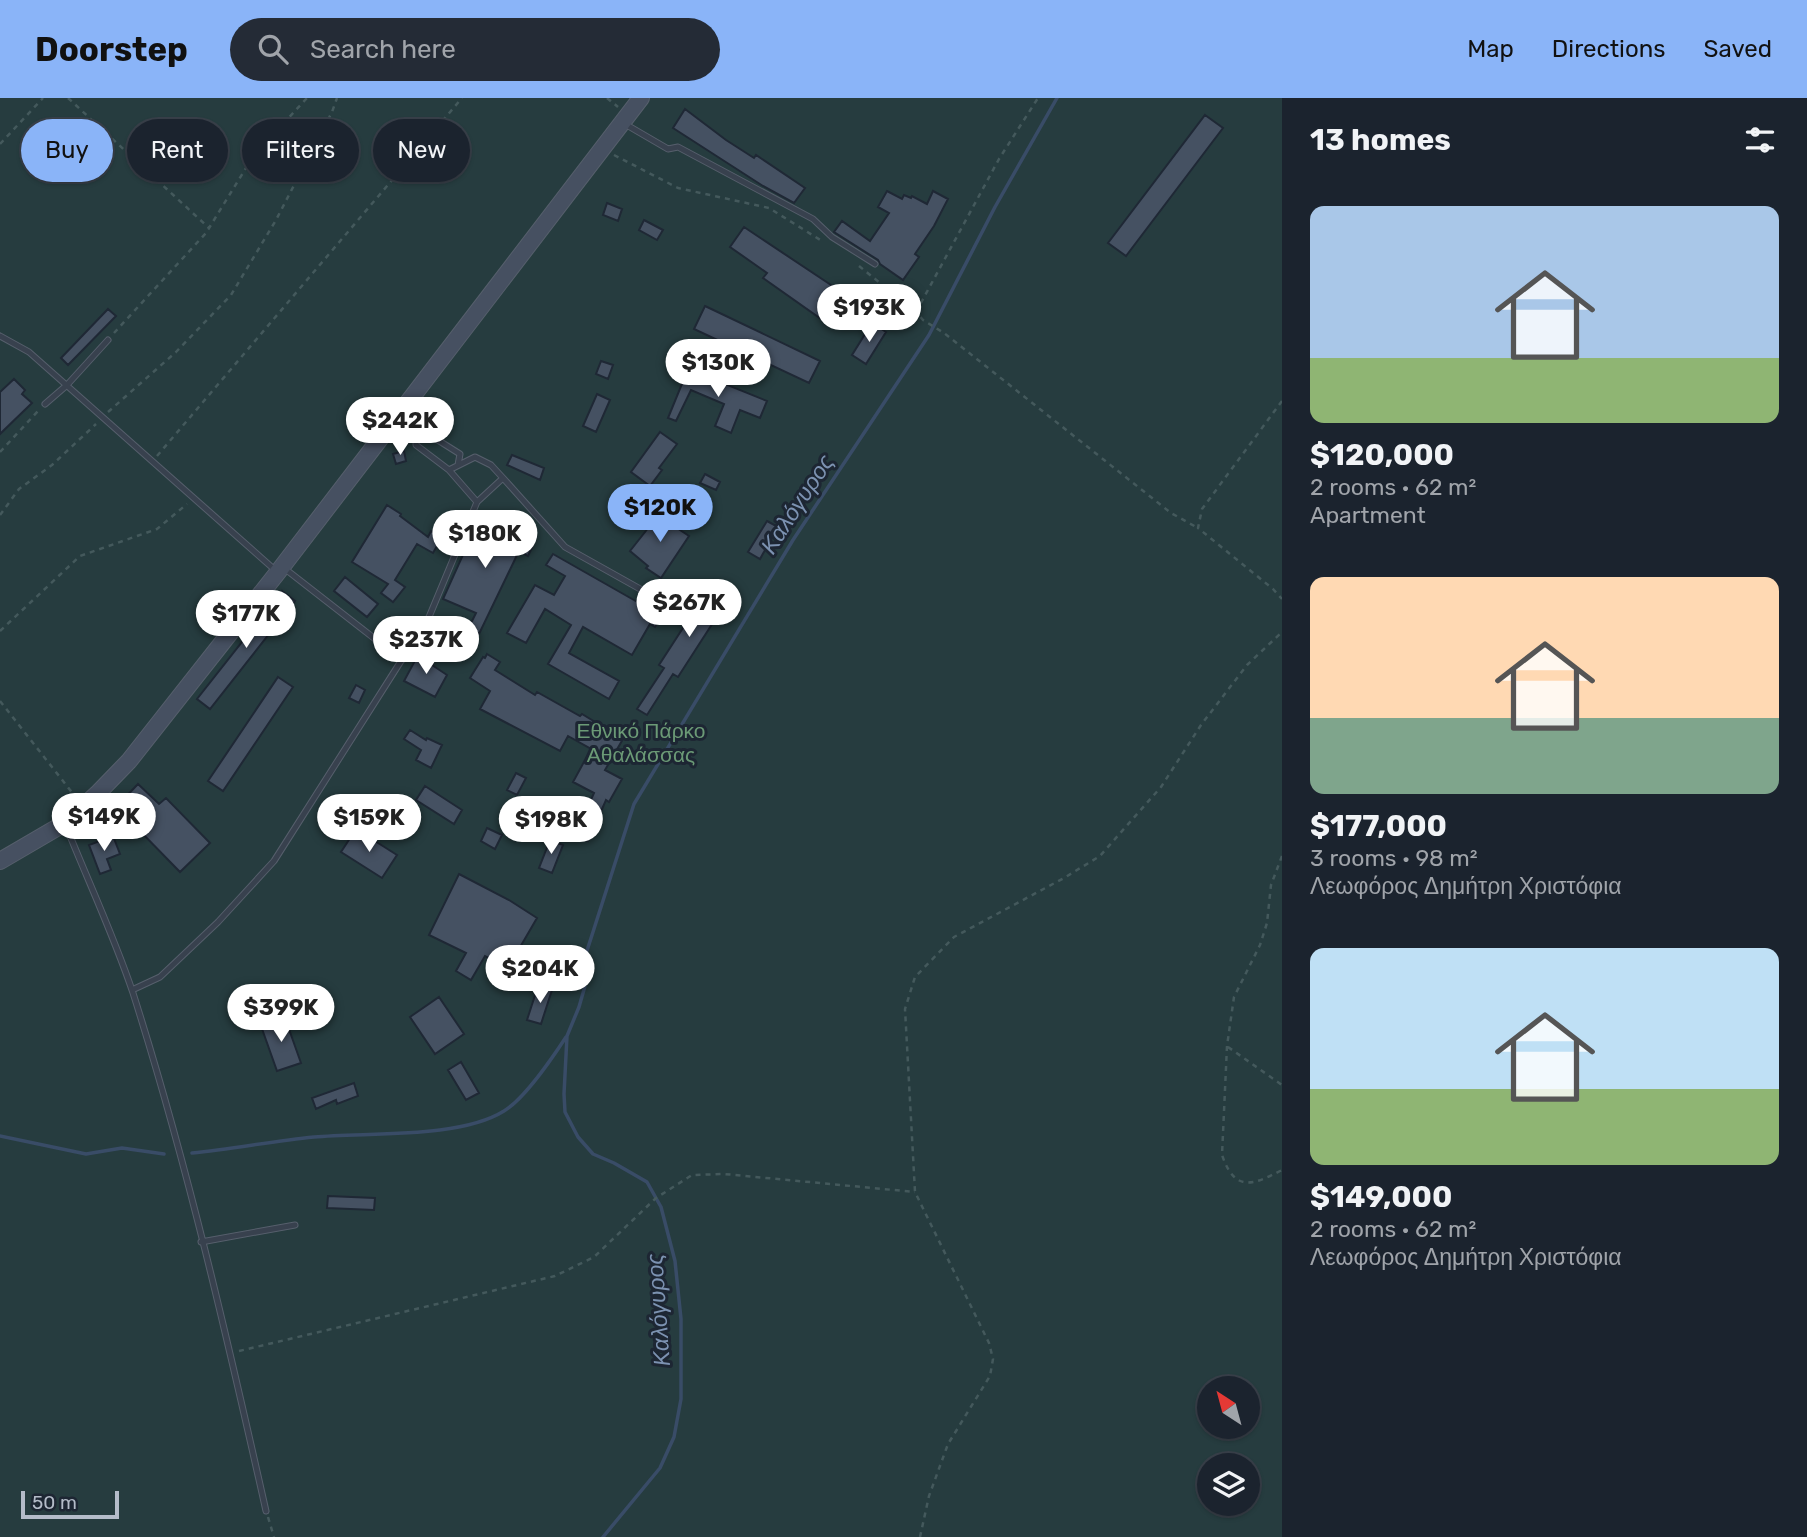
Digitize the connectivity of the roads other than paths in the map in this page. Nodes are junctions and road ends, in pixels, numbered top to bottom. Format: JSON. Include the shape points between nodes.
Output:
{"nodes":[{"id":1,"x":641,"y":98,"type":"edge"},
{"id":2,"x":622,"y":122,"type":"junction"},
{"id":3,"x":874,"y":264,"type":"dead end"},
{"id":4,"x":0,"y":336,"type":"edge"},
{"id":5,"x":108,"y":340,"type":"road end"},
{"id":6,"x":67,"y":385,"type":"junction"},
{"id":7,"x":45,"y":404,"type":"road end"},
{"id":8,"x":395,"y":417,"type":"junction"},
{"id":9,"x":416,"y":434,"type":"junction"},
{"id":10,"x":458,"y":465,"type":"junction"},
{"id":11,"x":449,"y":470,"type":"junction"},
{"id":12,"x":503,"y":478,"type":"junction"},
{"id":13,"x":477,"y":502,"type":"junction"},
{"id":14,"x":280,"y":569,"type":"junction"},
{"id":15,"x":667,"y":604,"type":"dead end"},
{"id":16,"x":402,"y":660,"type":"junction"},
{"id":17,"x":65,"y":823,"type":"junction"},
{"id":18,"x":0,"y":861,"type":"edge"},
{"id":19,"x":132,"y":990,"type":"junction"},
{"id":20,"x":295,"y":1225,"type":"dead end"},
{"id":21,"x":201,"y":1242,"type":"junction"},
{"id":22,"x":266,"y":1511,"type":"road end"}],
"edges":[{"from":1,"to":2,"type":"main road"},
{"from":2,"to":3,"type":"lane","via":[[813,219]]},
{"from":2,"to":8,"type":"main road"},
{"from":4,"to":6,"type":"lane","via":[[29,352]]},
{"from":5,"to":6,"type":"lane"},
{"from":6,"to":7,"type":"lane"},
{"from":6,"to":14,"type":"lane"},
{"from":8,"to":9,"type":"lane"},
{"from":8,"to":14,"type":"main road"},
{"from":9,"to":10,"type":"lane","via":[[425,432],[460,454]]},
{"from":9,"to":11,"type":"lane","via":[[416,445]]},
{"from":10,"to":11,"type":"lane"},
{"from":10,"to":12,"type":"lane","via":[[475,457]]},
{"from":11,"to":13,"type":"lane"},
{"from":12,"to":13,"type":"lane"},
{"from":12,"to":15,"type":"lane","via":[[565,547]]},
{"from":13,"to":16,"type":"lane","via":[[429,617]]},
{"from":14,"to":16,"type":"lane"},
{"from":14,"to":17,"type":"main road","via":[[129,761]]},
{"from":16,"to":19,"type":"lane","via":[[274,861],[160,977]]},
{"from":17,"to":18,"type":"main road"},
{"from":17,"to":19,"type":"lane"},
{"from":19,"to":21,"type":"lane","via":[[168,1108]]},
{"from":20,"to":21,"type":"lane"},
{"from":21,"to":22,"type":"lane"}]}
